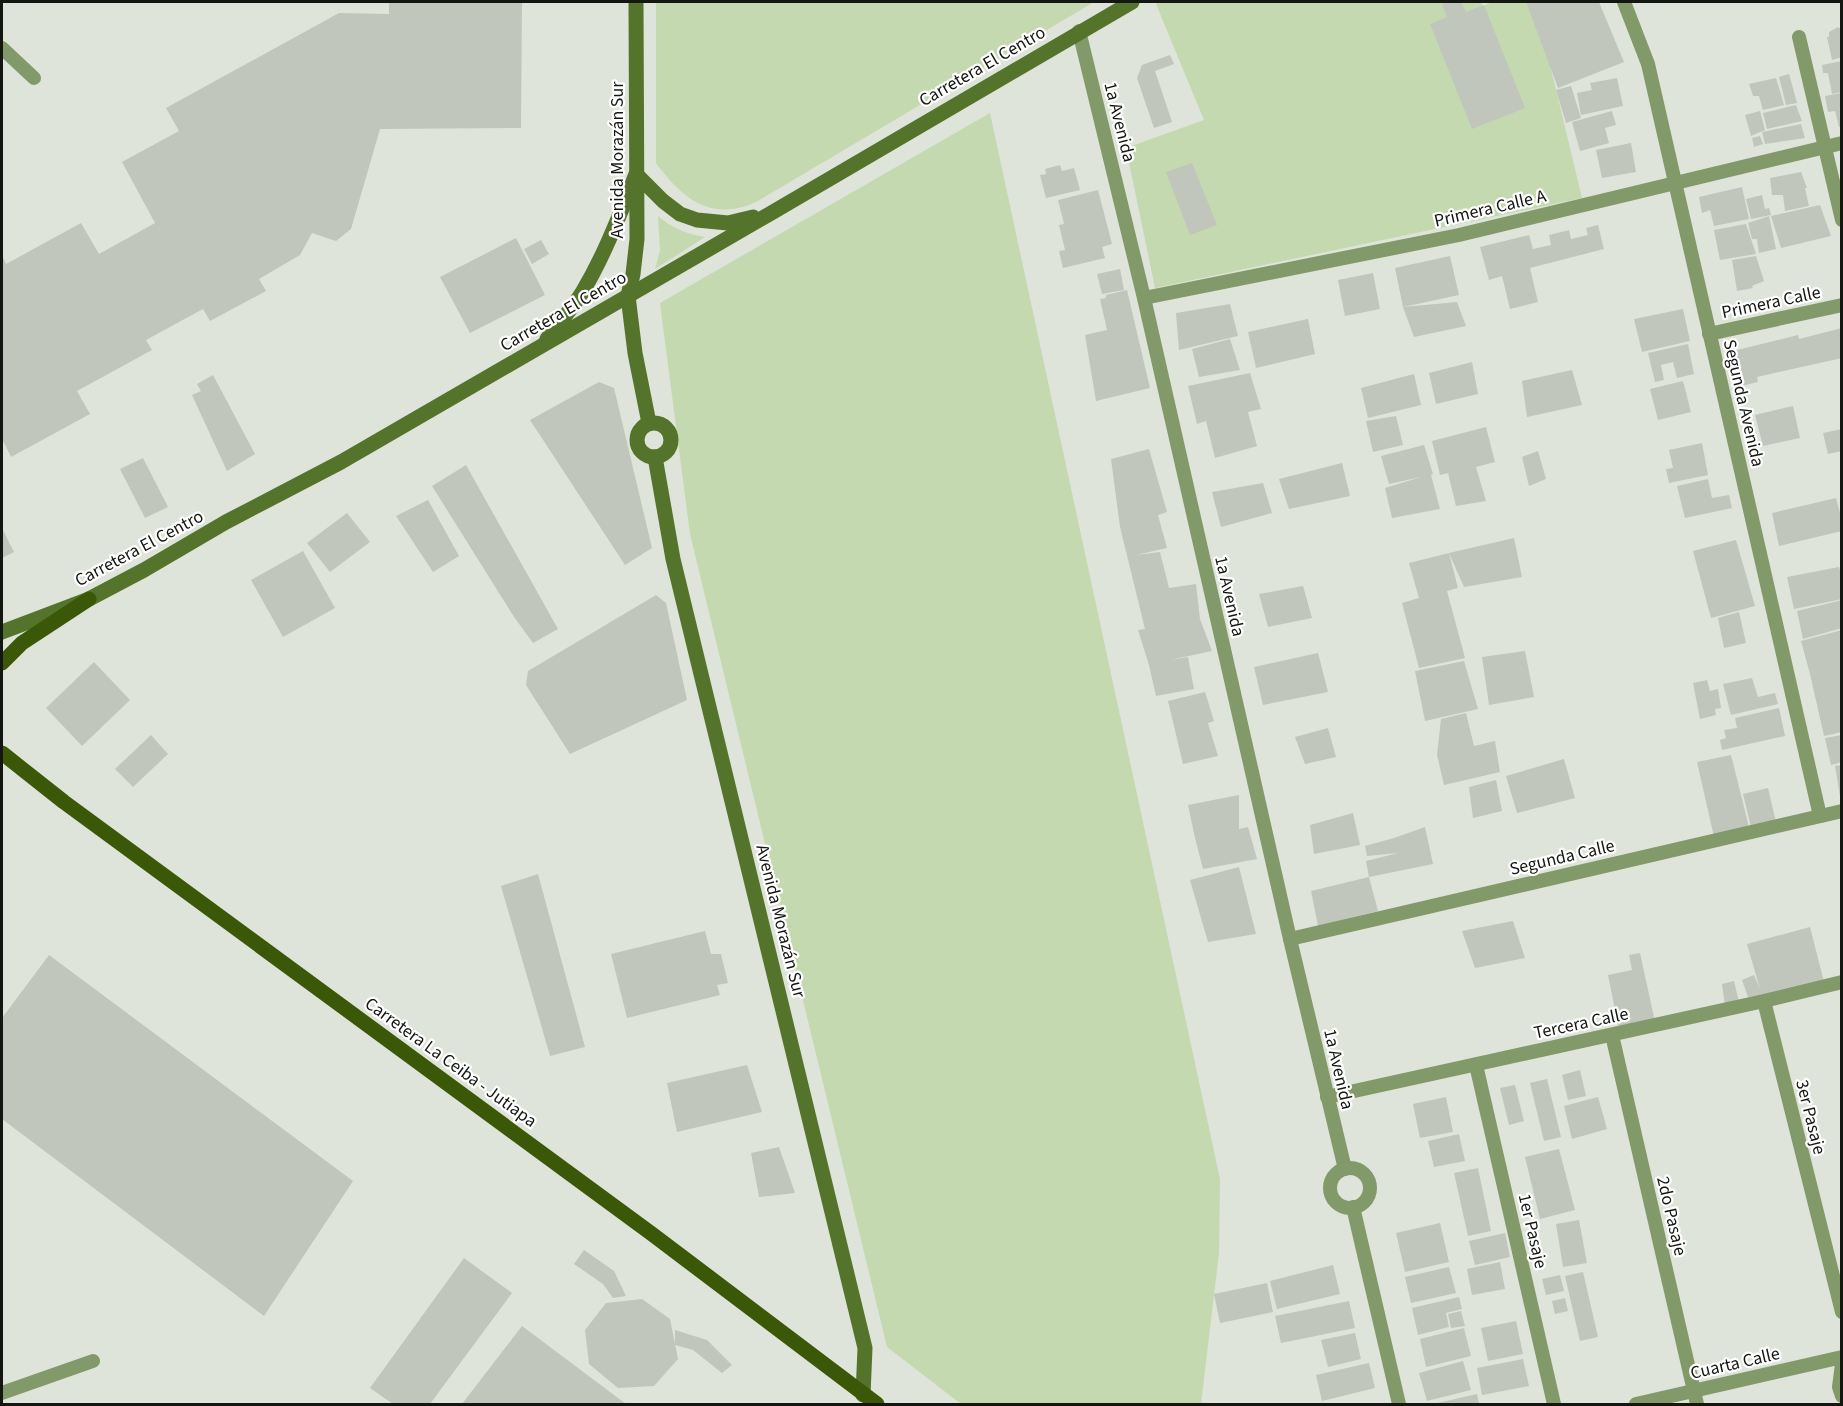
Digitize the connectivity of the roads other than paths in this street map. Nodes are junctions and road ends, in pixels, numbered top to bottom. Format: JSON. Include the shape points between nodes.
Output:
{"nodes":[{"id":1,"x":636,"y":2,"type":"edge"},
{"id":2,"x":1132,"y":2,"type":"edge"},
{"id":3,"x":1624,"y":2,"type":"edge"},
{"id":4,"x":1079,"y":32,"type":"junction"},
{"id":5,"x":1799,"y":37,"type":"dead end"},
{"id":6,"x":2,"y":48,"type":"edge"},
{"id":7,"x":34,"y":78,"type":"dead end"},
{"id":8,"x":1842,"y":143,"type":"edge"},
{"id":9,"x":1825,"y":147,"type":"junction"},
{"id":10,"x":636,"y":174,"type":"junction"},
{"id":11,"x":1676,"y":182,"type":"junction"},
{"id":12,"x":773,"y":212,"type":"junction"},
{"id":13,"x":1842,"y":220,"type":"edge"},
{"id":14,"x":628,"y":296,"type":"junction"},
{"id":15,"x":1144,"y":298,"type":"junction"},
{"id":16,"x":1842,"y":305,"type":"edge"},
{"id":17,"x":1709,"y":334,"type":"junction"},
{"id":18,"x":541,"y":346,"type":"junction"},
{"id":19,"x":649,"y":423,"type":"junction"},
{"id":20,"x":655,"y":457,"type":"junction"},
{"id":21,"x":88,"y":599,"type":"junction"},
{"id":22,"x":2,"y":632,"type":"edge"},
{"id":23,"x":2,"y":663,"type":"edge"},
{"id":24,"x":2,"y":753,"type":"edge"},
{"id":25,"x":1842,"y":811,"type":"edge"},
{"id":26,"x":1820,"y":816,"type":"junction"},
{"id":27,"x":1290,"y":939,"type":"junction"},
{"id":28,"x":1842,"y":982,"type":"edge"},
{"id":29,"x":1764,"y":1001,"type":"junction"},
{"id":30,"x":1612,"y":1035,"type":"junction"},
{"id":31,"x":1476,"y":1065,"type":"junction"},
{"id":32,"x":1327,"y":1097,"type":"junction"},
{"id":33,"x":1345,"y":1169,"type":"junction"},
{"id":34,"x":1353,"y":1207,"type":"junction"},
{"id":35,"x":1842,"y":1312,"type":"edge"},
{"id":36,"x":1842,"y":1357,"type":"edge"},
{"id":37,"x":93,"y":1361,"type":"dead end"},
{"id":38,"x":1842,"y":1364,"type":"edge"},
{"id":39,"x":2,"y":1393,"type":"edge"},
{"id":40,"x":863,"y":1395,"type":"junction"},
{"id":41,"x":1842,"y":1396,"type":"edge"},
{"id":42,"x":1695,"y":1398,"type":"edge"},
{"id":43,"x":877,"y":1404,"type":"edge"},
{"id":44,"x":1399,"y":1404,"type":"edge"},
{"id":45,"x":1554,"y":1404,"type":"edge"},
{"id":46,"x":1636,"y":1404,"type":"edge"}],
"edges":[{"from":1,"to":10,"type":"main road","name":"Avenida Morazán Sur"},
{"from":2,"to":4,"type":"main road","name":"Carretera El Centro"},
{"from":3,"to":11,"type":"street","name":"Segunda Avenida","via":[[1648,64]]},
{"from":4,"to":12,"type":"main road","name":"Carretera El Centro"},
{"from":4,"to":15,"type":"street","name":"1a Avenida"},
{"from":5,"to":9,"type":"street"},
{"from":6,"to":7,"type":"street"},
{"from":8,"to":9,"type":"street","name":"Primera Calle A"},
{"from":9,"to":11,"type":"street","name":"Primera Calle A"},
{"from":9,"to":13,"type":"street"},
{"from":10,"to":12,"type":"main road","via":[[680,214],[697,220],[728,224]]},
{"from":10,"to":14,"type":"main road","name":"Avenida Morazán Sur","via":[[638,239]]},
{"from":10,"to":18,"type":"main road","via":[[600,260],[581,294]]},
{"from":11,"to":15,"type":"street","name":"Primera Calle A","via":[[1459,235]]},
{"from":11,"to":17,"type":"street","name":"Segunda Avenida"},
{"from":12,"to":14,"type":"main road","name":"Carretera El Centro"},
{"from":14,"to":18,"type":"main road","name":"Carretera El Centro"},
{"from":14,"to":19,"type":"main road","name":"Avenida Morazán Sur"},
{"from":15,"to":27,"type":"street","name":"1a Avenida"},
{"from":16,"to":17,"type":"street","name":"Primera Calle"},
{"from":17,"to":26,"type":"street","name":"Segunda Avenida"},
{"from":18,"to":21,"type":"main road","name":"Carretera El Centro","via":[[341,462]]},
{"from":19,"to":20,"type":"main road","via":[[640,429],[636,440],[645,454]]},
{"from":19,"to":20,"type":"main road","via":[[665,426],[671,436],[666,452]]},
{"from":20,"to":40,"type":"main road","name":"Avenida Morazán Sur","via":[[676,570],[865,1348]]},
{"from":21,"to":22,"type":"main road","name":"Carretera El Centro"},
{"from":21,"to":23,"type":"main road","via":[[21,643]]},
{"from":24,"to":40,"type":"main road","name":"Carretera La Ceiba - Jutiapa","via":[[644,1227]]},
{"from":25,"to":26,"type":"street","name":"Segunda Calle"},
{"from":26,"to":27,"type":"street","name":"Segunda Calle"},
{"from":27,"to":32,"type":"street","name":"1a Avenida"},
{"from":28,"to":29,"type":"street","name":"Tercera Calle"},
{"from":29,"to":30,"type":"street","name":"Tercera Calle"},
{"from":29,"to":35,"type":"street","name":"3er Pasaje"},
{"from":30,"to":31,"type":"street","name":"Tercera Calle"},
{"from":30,"to":42,"type":"street","name":"2do Pasaje"},
{"from":31,"to":32,"type":"street","name":"Tercera Calle"},
{"from":31,"to":45,"type":"street","name":"1er Pasaje"},
{"from":32,"to":33,"type":"street","name":"1a Avenida"},
{"from":33,"to":34,"type":"street","via":[[1334,1177],[1330,1189],[1341,1205]]},
{"from":33,"to":34,"type":"street","via":[[1357,1169],[1370,1183],[1369,1196]]},
{"from":34,"to":44,"type":"street"},
{"from":36,"to":42,"type":"street","name":"Cuarta Calle"},
{"from":37,"to":39,"type":"street"},
{"from":38,"to":41,"type":"street"},
{"from":40,"to":43,"type":"main road","name":"Carretera La Ceiba - Jutiapa"},
{"from":42,"to":46,"type":"street","name":"Cuarta Calle"}]}
